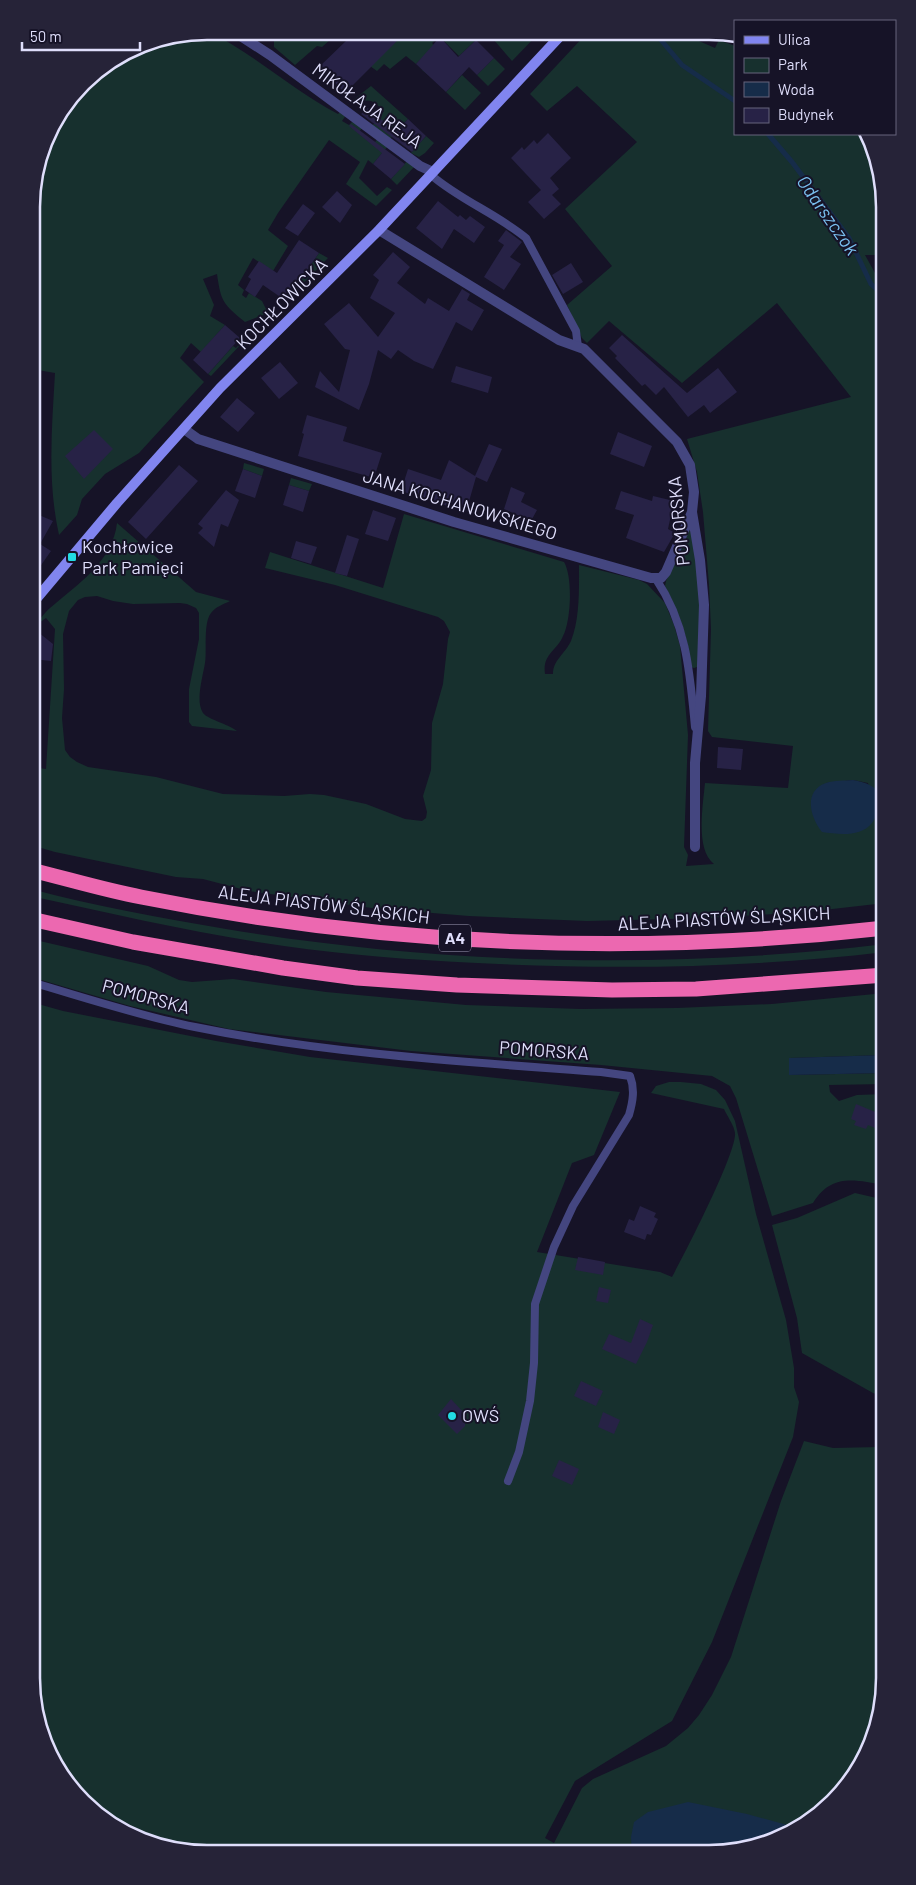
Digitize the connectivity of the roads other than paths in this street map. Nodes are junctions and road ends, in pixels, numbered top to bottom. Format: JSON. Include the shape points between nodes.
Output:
{"nodes":[{"id":1,"x":247,"y":40,"type":"edge"},
{"id":2,"x":557,"y":40,"type":"edge"},
{"id":3,"x":432,"y":173,"type":"junction"},
{"id":4,"x":379,"y":230,"type":"junction"},
{"id":5,"x":578,"y":347,"type":"junction"},
{"id":6,"x":184,"y":429,"type":"junction"},
{"id":7,"x":692,"y":512,"type":"junction"},
{"id":8,"x":656,"y":579,"type":"junction"},
{"id":9,"x":40,"y":594,"type":"edge"},
{"id":10,"x":697,"y":745,"type":"junction"},
{"id":11,"x":695,"y":848,"type":"dead end"},
{"id":12,"x":40,"y":872,"type":"edge"},
{"id":13,"x":40,"y":921,"type":"edge"},
{"id":14,"x":876,"y":929,"type":"edge"},
{"id":15,"x":876,"y":976,"type":"edge"},
{"id":16,"x":40,"y":984,"type":"edge"},
{"id":17,"x":508,"y":1481,"type":"dead end"}],
"edges":[{"from":1,"to":3,"type":"street","name":"MIKOŁAJA REJA"},
{"from":2,"to":3,"type":"street","name":"KOCHŁOWICKA"},
{"from":3,"to":4,"type":"street","name":"KOCHŁOWICKA"},
{"from":3,"to":5,"type":"lane","via":[[447,188],[515,228],[526,238],[576,331]]},
{"from":4,"to":5,"type":"street","name":"POMORSKA","via":[[559,340]]},
{"from":4,"to":6,"type":"street","name":"KOCHŁOWICKA","via":[[220,388]]},
{"from":5,"to":7,"type":"street","name":"POMORSKA","via":[[677,442],[690,465],[694,492]]},
{"from":6,"to":8,"type":"street","name":"JANA KOCHANOWSKIEGO","via":[[198,439],[454,522]]},
{"from":6,"to":9,"type":"street","name":"KOCHŁOWICKA"},
{"from":7,"to":8,"type":"street","via":[[666,572],[662,578]]},
{"from":7,"to":10,"type":"street","name":"POMORSKA","via":[[704,605]]},
{"from":8,"to":10,"type":"lane","via":[[678,622],[687,652]]},
{"from":10,"to":11,"type":"street","name":"POMORSKA"},
{"from":12,"to":14,"type":"highway","name":"ALEJA PIASTÓW ŚLĄSKICH","number":"A4","via":[[139,897],[234,914],[372,932],[467,939],[671,944]]},
{"from":13,"to":15,"type":"highway","via":[[133,942],[283,968],[357,978],[457,985],[603,990],[696,989]]},
{"from":16,"to":17,"type":"lane","name":"POMORSKA","via":[[176,1022],[273,1041],[630,1076],[633,1098],[629,1115],[573,1206],[554,1247],[535,1304],[530,1401],[519,1452]]}]}
